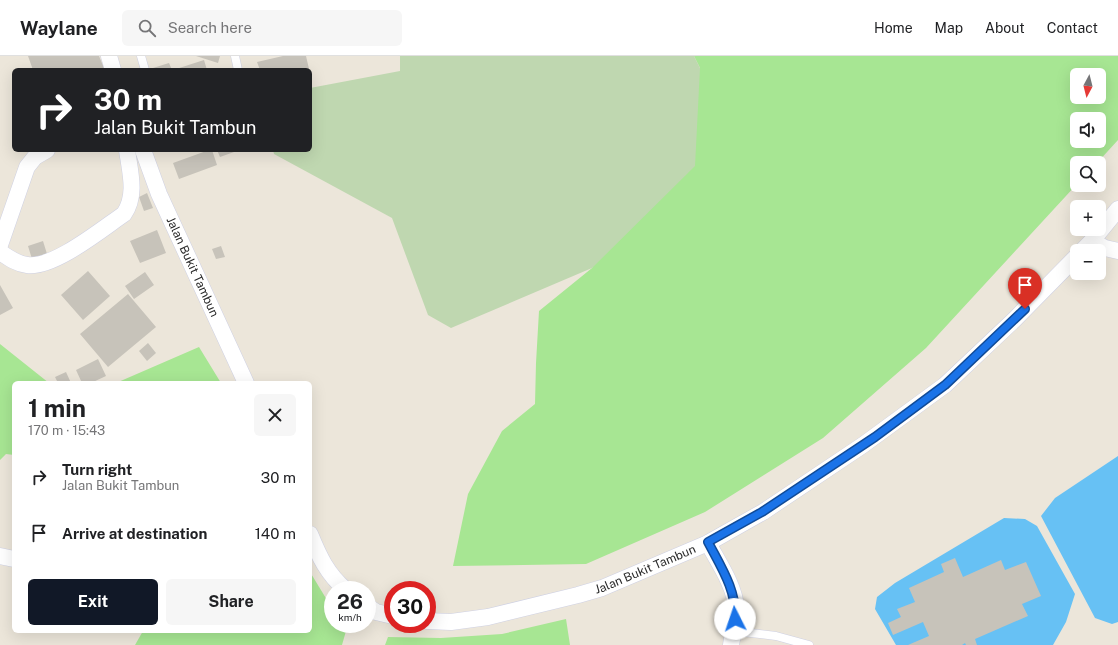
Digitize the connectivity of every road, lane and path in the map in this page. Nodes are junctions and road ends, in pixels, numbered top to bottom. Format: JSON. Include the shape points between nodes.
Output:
{"nodes":[{"id":1,"x":109,"y":56,"type":"edge"},
{"id":2,"x":141,"y":56,"type":"edge"},
{"id":3,"x":235,"y":56,"type":"edge"},
{"id":4,"x":112,"y":68,"type":"edge"},
{"id":5,"x":144,"y":68,"type":"edge"},
{"id":6,"x":238,"y":68,"type":"edge"},
{"id":7,"x":44,"y":152,"type":"edge"},
{"id":8,"x":126,"y":152,"type":"edge"},
{"id":9,"x":144,"y":152,"type":"edge"},
{"id":10,"x":1118,"y":209,"type":"edge"},
{"id":11,"x":1089,"y":244,"type":"edge"},
{"id":12,"x":0,"y":245,"type":"edge"},
{"id":13,"x":1106,"y":248,"type":"edge"},
{"id":14,"x":1118,"y":251,"type":"edge"},
{"id":15,"x":0,"y":252,"type":"edge"},
{"id":16,"x":1070,"y":263,"type":"edge"},
{"id":17,"x":245,"y":381,"type":"edge"},
{"id":18,"x":312,"y":538,"type":"edge"},
{"id":19,"x":708,"y":542,"type":"junction"},
{"id":20,"x":0,"y":556,"type":"edge"},
{"id":21,"x":12,"y":559,"type":"edge"},
{"id":22,"x":337,"y":581,"type":"edge"},
{"id":23,"x":436,"y":621,"type":"edge"},
{"id":24,"x":732,"y":638,"type":"edge"},
{"id":25,"x":809,"y":645,"type":"edge"}],
"edges":[{"from":1,"to":4,"type":"street"},
{"from":2,"to":5,"type":"lane"},
{"from":3,"to":6,"type":"lane"},
{"from":7,"to":12,"type":"street","via":[[27,167]]},
{"from":8,"to":15,"type":"street","via":[[132,181],[129,207],[124,214],[58,258],[44,264],[28,265],[13,261]]},
{"from":9,"to":17,"type":"street","name":"Jalan Bukit Tambun","via":[[159,194]]},
{"from":10,"to":11,"type":"street"},
{"from":13,"to":14,"type":"street"},
{"from":16,"to":19,"type":"street","name":"Jalan Bukit Tambun","via":[[945,385],[857,450],[762,512]]},
{"from":18,"to":22,"type":"street","via":[[328,572]]},
{"from":19,"to":23,"type":"street","name":"Jalan Bukit Tambun","via":[[602,588],[488,618]]},
{"from":19,"to":24,"type":"street","via":[[729,583],[736,607]]},
{"from":20,"to":21,"type":"street"},
{"from":24,"to":25,"type":"lane","via":[[776,636]]}]}
